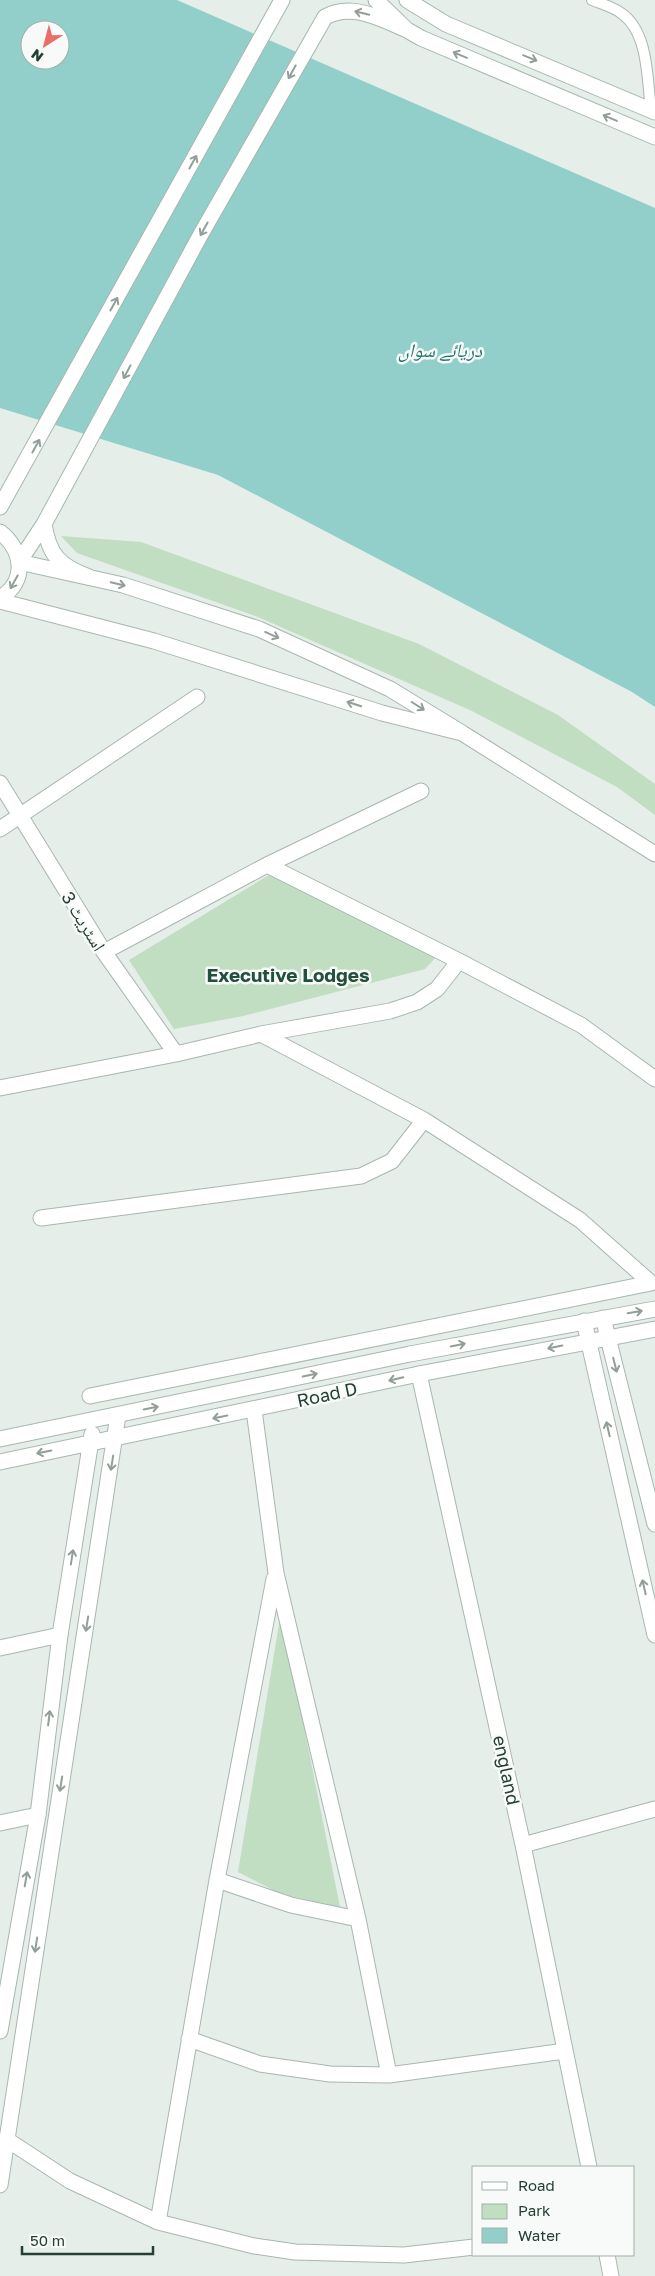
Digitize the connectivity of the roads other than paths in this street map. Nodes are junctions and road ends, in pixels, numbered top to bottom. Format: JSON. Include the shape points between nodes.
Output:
{"nodes":[{"id":1,"x":376,"y":0,"type":"edge"},
{"id":2,"x":407,"y":0,"type":"edge"},
{"id":3,"x":592,"y":0,"type":"edge"},
{"id":4,"x":281,"y":3,"type":"edge"},
{"id":5,"x":407,"y":30,"type":"junction"},
{"id":6,"x":653,"y":111,"type":"edge"},
{"id":7,"x":655,"y":137,"type":"edge"},
{"id":8,"x":0,"y":507,"type":"edge"},
{"id":9,"x":48,"y":518,"type":"junction"},
{"id":10,"x":0,"y":532,"type":"edge"},
{"id":11,"x":19,"y":562,"type":"junction"},
{"id":12,"x":89,"y":577,"type":"junction"},
{"id":13,"x":0,"y":599,"type":"edge"},
{"id":14,"x":197,"y":696,"type":"dead end"},
{"id":15,"x":462,"y":733,"type":"junction"},
{"id":16,"x":0,"y":783,"type":"edge"},
{"id":17,"x":421,"y":791,"type":"dead end"},
{"id":18,"x":20,"y":816,"type":"junction"},
{"id":19,"x":0,"y":830,"type":"edge"},
{"id":20,"x":655,"y":854,"type":"edge"},
{"id":21,"x":267,"y":865,"type":"junction"},
{"id":22,"x":104,"y":952,"type":"junction"},
{"id":23,"x":459,"y":960,"type":"junction"},
{"id":24,"x":261,"y":1034,"type":"junction"},
{"id":25,"x":176,"y":1054,"type":"junction"},
{"id":26,"x":655,"y":1079,"type":"edge"},
{"id":27,"x":0,"y":1088,"type":"edge"},
{"id":28,"x":424,"y":1120,"type":"junction"},
{"id":29,"x":41,"y":1218,"type":"dead end"},
{"id":30,"x":655,"y":1308,"type":"edge"},
{"id":31,"x":602,"y":1318,"type":"junction"},
{"id":32,"x":584,"y":1322,"type":"junction"},
{"id":33,"x":655,"y":1329,"type":"edge"},
{"id":34,"x":608,"y":1338,"type":"junction"},
{"id":35,"x":588,"y":1341,"type":"junction"},
{"id":36,"x":419,"y":1374,"type":"junction"},
{"id":37,"x":90,"y":1396,"type":"dead end"},
{"id":38,"x":254,"y":1410,"type":"junction"},
{"id":39,"x":118,"y":1415,"type":"junction"},
{"id":40,"x":93,"y":1420,"type":"junction"},
{"id":41,"x":116,"y":1437,"type":"junction"},
{"id":42,"x":0,"y":1439,"type":"edge"},
{"id":43,"x":91,"y":1442,"type":"junction"},
{"id":44,"x":0,"y":1462,"type":"edge"},
{"id":45,"x":652,"y":1501,"type":"edge"},
{"id":46,"x":655,"y":1524,"type":"edge"},
{"id":47,"x":276,"y":1573,"type":"junction"},
{"id":48,"x":60,"y":1635,"type":"junction"},
{"id":49,"x":655,"y":1635,"type":"edge"},
{"id":50,"x":0,"y":1648,"type":"edge"},
{"id":51,"x":655,"y":1809,"type":"edge"},
{"id":52,"x":38,"y":1815,"type":"junction"},
{"id":53,"x":0,"y":1823,"type":"edge"},
{"id":54,"x":523,"y":1845,"type":"junction"},
{"id":55,"x":217,"y":1880,"type":"junction"},
{"id":56,"x":358,"y":1919,"type":"junction"},
{"id":57,"x":2,"y":2008,"type":"edge"},
{"id":58,"x":0,"y":2030,"type":"edge"},
{"id":59,"x":189,"y":2039,"type":"junction"},
{"id":60,"x":566,"y":2052,"type":"junction"},
{"id":61,"x":389,"y":2075,"type":"junction"},
{"id":62,"x":6,"y":2139,"type":"junction"},
{"id":63,"x":589,"y":2166,"type":"edge"},
{"id":64,"x":0,"y":2184,"type":"edge"},
{"id":65,"x":158,"y":2222,"type":"junction"},
{"id":66,"x":472,"y":2247,"type":"edge"},
{"id":67,"x":607,"y":2256,"type":"edge"},
{"id":68,"x":611,"y":2276,"type":"edge"}],
"edges":[{"from":1,"to":5,"type":"street"},
{"from":2,"to":6,"type":"street","one_way":true,"via":[[446,24]]},
{"from":3,"to":6,"type":"lane","via":[[621,12],[636,27],[642,40]]},
{"from":8,"to":4,"type":"street","one_way":true},
{"from":7,"to":5,"type":"street","one_way":true},
{"from":5,"to":9,"type":"street","one_way":true,"via":[[367,14],[343,10],[325,17],[316,29]]},
{"from":9,"to":11,"type":"street"},
{"from":9,"to":12,"type":"street","via":[[49,548],[73,571]]},
{"from":10,"to":11,"type":"street","via":[[10,539]]},
{"from":11,"to":12,"type":"street"},
{"from":11,"to":13,"type":"street","one_way":true,"via":[[14,585]]},
{"from":12,"to":15,"type":"street","one_way":true,"via":[[259,629],[390,689]]},
{"from":15,"to":13,"type":"street","one_way":true,"via":[[382,713],[154,641]]},
{"from":14,"to":18,"type":"street"},
{"from":15,"to":20,"type":"street"},
{"from":16,"to":18,"type":"street","name":"اسٹریٹ 3"},
{"from":17,"to":21,"type":"street"},
{"from":18,"to":19,"type":"street"},
{"from":18,"to":22,"type":"street","name":"اسٹریٹ 3"},
{"from":21,"to":22,"type":"street"},
{"from":21,"to":23,"type":"street"},
{"from":22,"to":25,"type":"street","name":"اسٹریٹ 3"},
{"from":23,"to":24,"type":"street","via":[[437,989],[418,1002]]},
{"from":23,"to":26,"type":"street","via":[[581,1025]]},
{"from":24,"to":25,"type":"street"},
{"from":24,"to":28,"type":"street"},
{"from":25,"to":27,"type":"street"},
{"from":28,"to":29,"type":"street","via":[[392,1161],[361,1176]]},
{"from":28,"to":37,"type":"street","via":[[580,1220],[651,1283]]},
{"from":31,"to":30,"type":"street","name":"Road D","one_way":true},
{"from":31,"to":32,"type":"street","name":"Road D"},
{"from":31,"to":34,"type":"street"},
{"from":32,"to":35,"type":"street"},
{"from":39,"to":32,"type":"street","name":"Road D","one_way":true,"via":[[410,1354]]},
{"from":33,"to":34,"type":"street","name":"Road D"},
{"from":34,"to":35,"type":"street","name":"Road D"},
{"from":34,"to":45,"type":"street","one_way":true},
{"from":35,"to":36,"type":"street","name":"Road D","one_way":true},
{"from":49,"to":35,"type":"street","one_way":true},
{"from":36,"to":38,"type":"street","name":"Road D","one_way":true},
{"from":36,"to":54,"type":"street","name":"england"},
{"from":38,"to":41,"type":"street","name":"Road D","one_way":true},
{"from":38,"to":47,"type":"street"},
{"from":39,"to":40,"type":"street","name":"Road D"},
{"from":39,"to":41,"type":"street"},
{"from":40,"to":42,"type":"street","name":"Road D"},
{"from":40,"to":43,"type":"street"},
{"from":41,"to":43,"type":"street","name":"Road D"},
{"from":41,"to":62,"type":"street","one_way":true},
{"from":43,"to":44,"type":"street","name":"Road D","one_way":true},
{"from":48,"to":43,"type":"street","one_way":true},
{"from":45,"to":46,"type":"street"},
{"from":47,"to":55,"type":"street"},
{"from":47,"to":56,"type":"street"},
{"from":48,"to":50,"type":"street"},
{"from":52,"to":48,"type":"street","one_way":true},
{"from":51,"to":54,"type":"street"},
{"from":52,"to":53,"type":"street"},
{"from":57,"to":52,"type":"street","one_way":true},
{"from":54,"to":60,"type":"street","name":"england"},
{"from":55,"to":56,"type":"street","via":[[291,1905]]},
{"from":55,"to":59,"type":"street"},
{"from":56,"to":61,"type":"street"},
{"from":57,"to":58,"type":"street"},
{"from":59,"to":61,"type":"street","via":[[260,2064],[330,2074]]},
{"from":59,"to":65,"type":"street"},
{"from":60,"to":61,"type":"street"},
{"from":60,"to":63,"type":"street","name":"england"},
{"from":62,"to":64,"type":"street"},
{"from":62,"to":65,"type":"street","via":[[70,2181]]},
{"from":65,"to":66,"type":"street","via":[[254,2246],[295,2252],[404,2255]]},
{"from":67,"to":68,"type":"street"}]}
